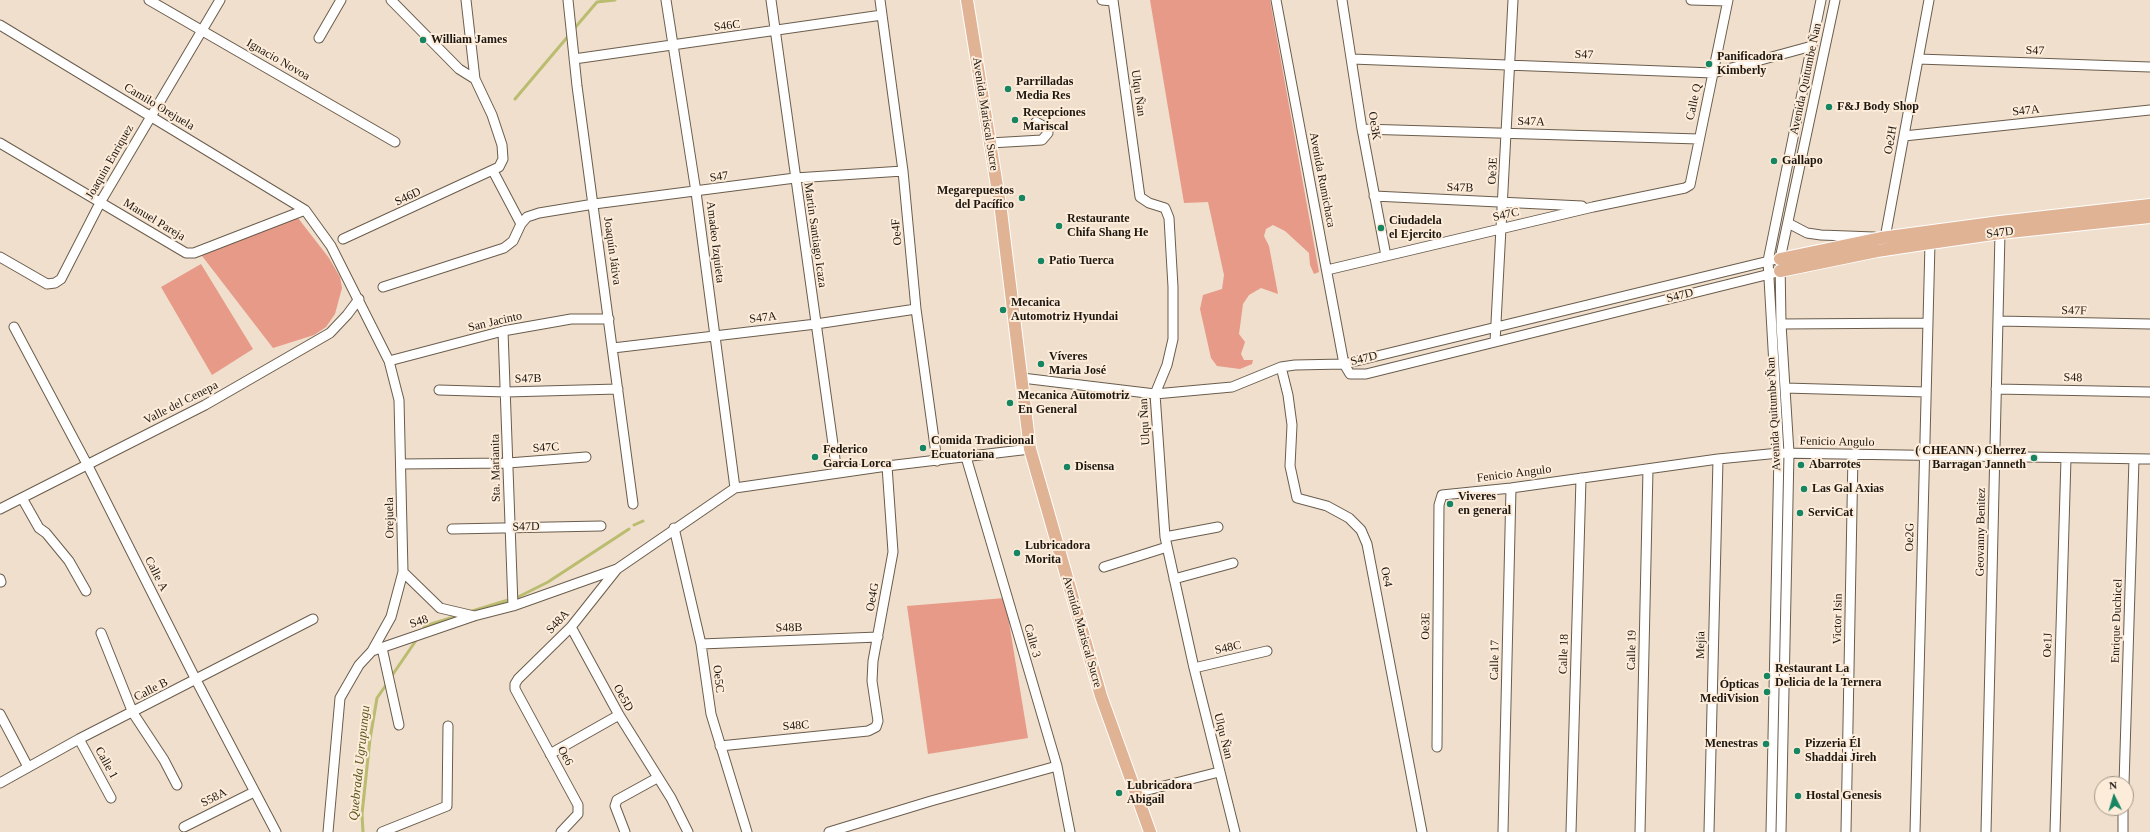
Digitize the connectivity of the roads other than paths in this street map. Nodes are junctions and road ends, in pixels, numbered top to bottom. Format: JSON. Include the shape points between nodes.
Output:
{"nodes":[{"id":1,"x":148,"y":0,"type":"edge"},
{"id":2,"x":220,"y":0,"type":"edge"},
{"id":3,"x":341,"y":0,"type":"edge"},
{"id":4,"x":391,"y":0,"type":"edge"},
{"id":5,"x":466,"y":0,"type":"edge"},
{"id":6,"x":568,"y":0,"type":"edge"},
{"id":7,"x":666,"y":0,"type":"edge"},
{"id":8,"x":771,"y":0,"type":"edge"},
{"id":9,"x":880,"y":0,"type":"edge"},
{"id":10,"x":967,"y":0,"type":"edge"},
{"id":11,"x":1102,"y":0,"type":"edge"},
{"id":12,"x":1276,"y":0,"type":"edge"},
{"id":13,"x":1342,"y":0,"type":"edge"},
{"id":14,"x":1513,"y":0,"type":"edge"},
{"id":15,"x":1691,"y":0,"type":"edge"},
{"id":16,"x":1821,"y":0,"type":"edge"},
{"id":17,"x":1835,"y":0,"type":"edge"},
{"id":18,"x":1929,"y":0,"type":"edge"},
{"id":19,"x":1113,"y":1,"type":"edge"},
{"id":20,"x":1728,"y":1,"type":"edge"},
{"id":21,"x":882,"y":15,"type":"junction"},
{"id":22,"x":0,"y":25,"type":"edge"},
{"id":23,"x":202,"y":30,"type":"junction"},
{"id":24,"x":775,"y":32,"type":"junction"},
{"id":25,"x":319,"y":38,"type":"dead end"},
{"id":26,"x":672,"y":44,"type":"junction"},
{"id":27,"x":1812,"y":46,"type":"junction"},
{"id":28,"x":1918,"y":58,"type":"junction"},
{"id":29,"x":574,"y":59,"type":"junction"},
{"id":30,"x":1352,"y":59,"type":"junction"},
{"id":31,"x":1511,"y":64,"type":"junction"},
{"id":32,"x":2150,"y":67,"type":"edge"},
{"id":33,"x":1713,"y":73,"type":"junction"},
{"id":34,"x":475,"y":79,"type":"junction"},
{"id":35,"x":2150,"y":110,"type":"edge"},
{"id":36,"x":150,"y":115,"type":"junction"},
{"id":37,"x":1036,"y":122,"type":"dead end"},
{"id":38,"x":1362,"y":129,"type":"junction"},
{"id":39,"x":1507,"y":133,"type":"junction"},
{"id":40,"x":1904,"y":136,"type":"junction"},
{"id":41,"x":1699,"y":139,"type":"junction"},
{"id":42,"x":395,"y":142,"type":"dead end"},
{"id":43,"x":0,"y":143,"type":"edge"},
{"id":44,"x":990,"y":143,"type":"junction"},
{"id":45,"x":493,"y":171,"type":"junction"},
{"id":46,"x":903,"y":171,"type":"junction"},
{"id":47,"x":795,"y":178,"type":"junction"},
{"id":48,"x":1690,"y":185,"type":"joint"},
{"id":49,"x":696,"y":192,"type":"junction"},
{"id":50,"x":1374,"y":196,"type":"junction"},
{"id":51,"x":101,"y":201,"type":"junction"},
{"id":52,"x":1504,"y":202,"type":"junction"},
{"id":53,"x":594,"y":204,"type":"junction"},
{"id":54,"x":2150,"y":205,"type":"edge"},
{"id":55,"x":1593,"y":207,"type":"junction"},
{"id":56,"x":305,"y":210,"type":"junction"},
{"id":57,"x":2150,"y":217,"type":"edge"},
{"id":58,"x":2053,"y":222,"type":"junction"},
{"id":59,"x":1788,"y":223,"type":"junction"},
{"id":60,"x":521,"y":224,"type":"junction"},
{"id":61,"x":1502,"y":228,"type":"junction"},
{"id":62,"x":2000,"y":233,"type":"junction"},
{"id":63,"x":1883,"y":238,"type":"junction"},
{"id":64,"x":343,"y":239,"type":"dead end"},
{"id":65,"x":1930,"y":243,"type":"junction"},
{"id":66,"x":1386,"y":256,"type":"junction"},
{"id":67,"x":0,"y":257,"type":"edge"},
{"id":68,"x":1774,"y":260,"type":"junction"},
{"id":69,"x":1327,"y":270,"type":"junction"},
{"id":70,"x":1774,"y":273,"type":"junction"},
{"id":71,"x":383,"y":287,"type":"dead end"},
{"id":72,"x":359,"y":299,"type":"junction"},
{"id":73,"x":916,"y":309,"type":"junction"},
{"id":74,"x":609,"y":319,"type":"junction"},
{"id":75,"x":1998,"y":321,"type":"junction"},
{"id":76,"x":1928,"y":323,"type":"junction"},
{"id":77,"x":816,"y":324,"type":"junction"},
{"id":78,"x":1781,"y":324,"type":"junction"},
{"id":79,"x":2150,"y":324,"type":"edge"},
{"id":80,"x":14,"y":327,"type":"dead end"},
{"id":81,"x":1496,"y":327,"type":"junction"},
{"id":82,"x":503,"y":331,"type":"junction"},
{"id":83,"x":715,"y":336,"type":"junction"},
{"id":84,"x":1495,"y":342,"type":"junction"},
{"id":85,"x":613,"y":348,"type":"junction"},
{"id":86,"x":388,"y":361,"type":"junction"},
{"id":87,"x":1344,"y":364,"type":"junction"},
{"id":88,"x":1281,"y":367,"type":"junction"},
{"id":89,"x":1022,"y":378,"type":"junction"},
{"id":90,"x":1785,"y":388,"type":"junction"},
{"id":91,"x":618,"y":389,"type":"junction"},
{"id":92,"x":1996,"y":389,"type":"junction"},
{"id":93,"x":439,"y":390,"type":"dead end"},
{"id":94,"x":506,"y":392,"type":"junction"},
{"id":95,"x":1926,"y":392,"type":"junction"},
{"id":96,"x":2150,"y":392,"type":"edge"},
{"id":97,"x":1155,"y":394,"type":"junction"},
{"id":98,"x":1030,"y":449,"type":"junction"},
{"id":99,"x":1784,"y":453,"type":"junction"},
{"id":100,"x":1853,"y":454,"type":"junction"},
{"id":101,"x":1924,"y":455,"type":"junction"},
{"id":102,"x":586,"y":457,"type":"dead end"},
{"id":103,"x":966,"y":457,"type":"junction"},
{"id":104,"x":1994,"y":457,"type":"junction"},
{"id":105,"x":2066,"y":458,"type":"junction"},
{"id":106,"x":1718,"y":459,"type":"junction"},
{"id":107,"x":2134,"y":459,"type":"junction"},
{"id":108,"x":2150,"y":460,"type":"edge"},
{"id":109,"x":937,"y":461,"type":"junction"},
{"id":110,"x":508,"y":463,"type":"junction"},
{"id":111,"x":87,"y":464,"type":"junction"},
{"id":112,"x":401,"y":464,"type":"junction"},
{"id":113,"x":887,"y":466,"type":"junction"},
{"id":114,"x":1648,"y":469,"type":"junction"},
{"id":115,"x":837,"y":473,"type":"junction"},
{"id":116,"x":1581,"y":478,"type":"junction"},
{"id":117,"x":735,"y":488,"type":"junction"},
{"id":118,"x":1511,"y":488,"type":"junction"},
{"id":119,"x":22,"y":498,"type":"junction"},
{"id":120,"x":633,"y":504,"type":"dead end"},
{"id":121,"x":1439,"y":505,"type":"joint"},
{"id":122,"x":0,"y":509,"type":"edge"},
{"id":123,"x":601,"y":526,"type":"dead end"},
{"id":124,"x":509,"y":527,"type":"junction"},
{"id":125,"x":1218,"y":527,"type":"dead end"},
{"id":126,"x":674,"y":528,"type":"junction"},
{"id":127,"x":452,"y":529,"type":"dead end"},
{"id":128,"x":1165,"y":537,"type":"junction"},
{"id":129,"x":1167,"y":547,"type":"junction"},
{"id":130,"x":1233,"y":563,"type":"dead end"},
{"id":131,"x":1104,"y":567,"type":"dead end"},
{"id":132,"x":617,"y":569,"type":"junction"},
{"id":133,"x":403,"y":572,"type":"junction"},
{"id":134,"x":1174,"y":579,"type":"junction"},
{"id":135,"x":86,"y":591,"type":"dead end"},
{"id":136,"x":513,"y":606,"type":"junction"},
{"id":137,"x":474,"y":616,"type":"junction"},
{"id":138,"x":313,"y":618,"type":"dead end"},
{"id":139,"x":572,"y":627,"type":"junction"},
{"id":140,"x":101,"y":633,"type":"dead end"},
{"id":141,"x":878,"y":637,"type":"junction"},
{"id":142,"x":702,"y":644,"type":"junction"},
{"id":143,"x":382,"y":648,"type":"junction"},
{"id":144,"x":372,"y":651,"type":"junction"},
{"id":145,"x":1267,"y":651,"type":"dead end"},
{"id":146,"x":1194,"y":668,"type":"junction"},
{"id":147,"x":196,"y":680,"type":"junction"},
{"id":148,"x":515,"y":689,"type":"joint"},
{"id":149,"x":133,"y":713,"type":"junction"},
{"id":150,"x":0,"y":714,"type":"edge"},
{"id":151,"x":619,"y":715,"type":"junction"},
{"id":152,"x":399,"y":725,"type":"dead end"},
{"id":153,"x":448,"y":726,"type":"dead end"},
{"id":154,"x":874,"y":730,"type":"joint"},
{"id":155,"x":79,"y":739,"type":"junction"},
{"id":156,"x":720,"y":746,"type":"junction"},
{"id":157,"x":1436,"y":747,"type":"dead end"},
{"id":158,"x":550,"y":754,"type":"junction"},
{"id":159,"x":1057,"y":766,"type":"junction"},
{"id":160,"x":28,"y":767,"type":"junction"},
{"id":161,"x":1219,"y":772,"type":"junction"},
{"id":162,"x":2124,"y":776,"type":"edge"},
{"id":163,"x":657,"y":778,"type":"junction"},
{"id":164,"x":0,"y":783,"type":"edge"},
{"id":165,"x":176,"y":785,"type":"dead end"},
{"id":166,"x":254,"y":792,"type":"junction"},
{"id":167,"x":1136,"y":793,"type":"junction"},
{"id":168,"x":111,"y":798,"type":"dead end"},
{"id":169,"x":2123,"y":816,"type":"edge"},
{"id":170,"x":184,"y":827,"type":"dead end"},
{"id":171,"x":276,"y":832,"type":"edge"},
{"id":172,"x":328,"y":832,"type":"edge"},
{"id":173,"x":382,"y":832,"type":"edge"},
{"id":174,"x":561,"y":832,"type":"edge"},
{"id":175,"x":625,"y":832,"type":"edge"},
{"id":176,"x":688,"y":832,"type":"edge"},
{"id":177,"x":746,"y":832,"type":"edge"},
{"id":178,"x":829,"y":832,"type":"edge"},
{"id":179,"x":1070,"y":832,"type":"edge"},
{"id":180,"x":1150,"y":832,"type":"edge"},
{"id":181,"x":1235,"y":832,"type":"edge"},
{"id":182,"x":1422,"y":832,"type":"edge"},
{"id":183,"x":1503,"y":832,"type":"edge"},
{"id":184,"x":1571,"y":832,"type":"edge"},
{"id":185,"x":1640,"y":832,"type":"edge"},
{"id":186,"x":1709,"y":832,"type":"edge"},
{"id":187,"x":1771,"y":832,"type":"edge"},
{"id":188,"x":1781,"y":832,"type":"edge"},
{"id":189,"x":1846,"y":832,"type":"edge"},
{"id":190,"x":1915,"y":832,"type":"edge"},
{"id":191,"x":1986,"y":832,"type":"edge"},
{"id":192,"x":2055,"y":832,"type":"edge"},
{"id":193,"x":2123,"y":832,"type":"edge"}],
"edges":[{"from":1,"to":23,"type":"street","name":"Ignacio Novoa"},
{"from":2,"to":23,"type":"street","name":"Joaquin Enriquez"},
{"from":3,"to":25,"type":"street"},
{"from":4,"to":34,"type":"street","via":[[459,68]]},
{"from":5,"to":34,"type":"street"},
{"from":6,"to":29,"type":"street","name":"Joaquín Játiva"},
{"from":7,"to":26,"type":"street","name":"Amadeo Izquieta"},
{"from":8,"to":24,"type":"street","name":"Martin Santiago Icaza"},
{"from":9,"to":21,"type":"street","name":"Oe4F"},
{"from":10,"to":44,"type":"main road","name":"Avenida Mariscal Sucre"},
{"from":11,"to":19,"type":"street"},
{"from":12,"to":69,"type":"street","name":"Avenida Rumichaca"},
{"from":13,"to":30,"type":"street","name":"Oe3K"},
{"from":14,"to":31,"type":"street","name":"Oe3E"},
{"from":15,"to":20,"type":"street"},
{"from":16,"to":27,"type":"street","name":"Avenida Quitumbe Ñan"},
{"from":17,"to":59,"type":"street","name":"Avenida Quitumbe Ñan"},
{"from":18,"to":28,"type":"street","name":"Oe2H"},
{"from":19,"to":97,"type":"street","name":"Ulqu Ñan","via":[[1140,197],[1149,203],[1166,208],[1169,218],[1173,339],[1167,366]]},
{"from":20,"to":33,"type":"street","name":"Calle Q"},
{"from":21,"to":24,"type":"street","name":"S46C"},
{"from":21,"to":46,"type":"street","name":"Oe4F"},
{"from":22,"to":36,"type":"street","name":"Camilo Orejuela"},
{"from":23,"to":36,"type":"street","name":"Joaquin Enriquez"},
{"from":23,"to":42,"type":"street","name":"Ignacio Novoa"},
{"from":24,"to":26,"type":"street","name":"S46C"},
{"from":24,"to":47,"type":"street","name":"Martin Santiago Icaza"},
{"from":26,"to":29,"type":"street","name":"S46C"},
{"from":26,"to":49,"type":"street","name":"Amadeo Izquieta"},
{"from":27,"to":33,"type":"street","name":"S47"},
{"from":27,"to":68,"type":"street","name":"Avenida Quitumbe Ñan"},
{"from":28,"to":32,"type":"street","name":"S47"},
{"from":28,"to":40,"type":"street","name":"Oe2H"},
{"from":29,"to":53,"type":"street","name":"Joaquín Játiva"},
{"from":30,"to":31,"type":"street","name":"S47"},
{"from":30,"to":38,"type":"street","name":"Oe3K"},
{"from":31,"to":33,"type":"street","name":"S47"},
{"from":31,"to":39,"type":"street","name":"Oe3E"},
{"from":33,"to":41,"type":"street","name":"Calle Q"},
{"from":34,"to":45,"type":"street","via":[[492,115],[502,145],[503,159],[499,167]]},
{"from":35,"to":40,"type":"street","name":"S47A"},
{"from":36,"to":51,"type":"street","name":"Joaquin Enriquez"},
{"from":36,"to":56,"type":"street","name":"Camilo Orejuela"},
{"from":37,"to":44,"type":"street","via":[[1047,128],[1048,133],[1042,140]]},
{"from":38,"to":39,"type":"street","name":"S47A"},
{"from":38,"to":50,"type":"street","name":"Oe3K"},
{"from":39,"to":41,"type":"street","name":"S47A"},
{"from":39,"to":52,"type":"street","name":"Oe3E"},
{"from":40,"to":63,"type":"street","name":"Oe2H"},
{"from":41,"to":48,"type":"street","name":"Calle Q"},
{"from":43,"to":51,"type":"street","name":"Manuel Pareja"},
{"from":44,"to":89,"type":"main road","name":"Avenida Mariscal Sucre"},
{"from":45,"to":60,"type":"street"},
{"from":45,"to":64,"type":"street","name":"S46D"},
{"from":46,"to":47,"type":"street","name":"S47"},
{"from":46,"to":73,"type":"street","name":"Oe4F"},
{"from":47,"to":49,"type":"street","name":"S47"},
{"from":47,"to":77,"type":"street","name":"Martin Santiago Icaza"},
{"from":48,"to":55,"type":"street","name":"S47C"},
{"from":49,"to":53,"type":"street","name":"S47"},
{"from":49,"to":83,"type":"street","name":"Amadeo Izquieta"},
{"from":50,"to":52,"type":"street","name":"S47B"},
{"from":50,"to":66,"type":"street","name":"Oe3K"},
{"from":51,"to":56,"type":"street","name":"Manuel Pareja","via":[[186,253],[194,253]]},
{"from":51,"to":67,"type":"street","name":"Joaquin Enriquez","via":[[61,279],[55,284],[47,284]]},
{"from":52,"to":55,"type":"street","name":"S47B"},
{"from":52,"to":61,"type":"street","name":"Oe3E"},
{"from":53,"to":60,"type":"street","name":"S47","via":[[539,213],[528,217]]},
{"from":53,"to":74,"type":"street","name":"Joaquín Játiva"},
{"from":54,"to":58,"type":"main road","name":"S47D"},
{"from":55,"to":61,"type":"street","name":"S47C"},
{"from":56,"to":72,"type":"street","name":"Orejuela","via":[[331,246]]},
{"from":57,"to":58,"type":"main road","name":"S47D"},
{"from":58,"to":62,"type":"main road","name":"S47D"},
{"from":58,"to":63,"type":"main road","name":"S47D"},
{"from":59,"to":63,"type":"street","via":[[1807,233]]},
{"from":59,"to":68,"type":"street","name":"Avenida Quitumbe Ñan"},
{"from":60,"to":71,"type":"street","via":[[513,241],[504,248]]},
{"from":61,"to":66,"type":"street","name":"S47C"},
{"from":61,"to":81,"type":"street","name":"Oe3E"},
{"from":62,"to":65,"type":"main road","name":"S47D"},
{"from":62,"to":75,"type":"street","name":"Geovanny Benitez"},
{"from":63,"to":68,"type":"main road","name":"S47D"},
{"from":65,"to":70,"type":"main road","name":"S47D"},
{"from":65,"to":76,"type":"street","name":"Oe2G"},
{"from":66,"to":69,"type":"street","name":"S47C"},
{"from":68,"to":70,"type":"street","name":"Avenida Quitumbe Ñan"},
{"from":68,"to":81,"type":"street","name":"S47D"},
{"from":69,"to":87,"type":"street","name":"Avenida Rumichaca"},
{"from":70,"to":78,"type":"street","name":"Avenida Quitumbe Ñan"},
{"from":70,"to":84,"type":"street","name":"S47D"},
{"from":70,"to":99,"type":"street","name":"Avenida Quitumbe Ñan"},
{"from":72,"to":86,"type":"street","name":"Orejuela"},
{"from":72,"to":111,"type":"street","name":"Valle del Cenepa","via":[[330,333],[205,405]]},
{"from":73,"to":77,"type":"street","name":"S47A"},
{"from":73,"to":109,"type":"street","name":"Oe4F"},
{"from":74,"to":82,"type":"street","name":"San Jacinto","via":[[571,319]]},
{"from":74,"to":85,"type":"street","name":"Joaquín Játiva"},
{"from":75,"to":79,"type":"street","name":"S47F"},
{"from":75,"to":92,"type":"street","name":"Geovanny Benitez"},
{"from":76,"to":78,"type":"street"},
{"from":76,"to":95,"type":"street","name":"Oe2G"},
{"from":77,"to":83,"type":"street","name":"S47A"},
{"from":77,"to":115,"type":"street","name":"Martin Santiago Icaza"},
{"from":78,"to":90,"type":"street","name":"Avenida Quitumbe Ñan"},
{"from":80,"to":111,"type":"street","name":"Calle A"},
{"from":81,"to":84,"type":"street","name":"Oe3E"},
{"from":81,"to":87,"type":"street","name":"S47D"},
{"from":82,"to":86,"type":"street","name":"San Jacinto"},
{"from":82,"to":94,"type":"street","name":"Sta. Marianita"},
{"from":83,"to":85,"type":"street","name":"S47A"},
{"from":83,"to":117,"type":"street","name":"Amadeo Izquieta"},
{"from":84,"to":87,"type":"street","name":"S47D","via":[[1366,374],[1350,374]]},
{"from":85,"to":91,"type":"street","name":"Joaquín Játiva"},
{"from":86,"to":112,"type":"street","name":"Orejuela","via":[[399,400]]},
{"from":87,"to":88,"type":"street"},
{"from":88,"to":97,"type":"street","via":[[1232,387]]},
{"from":88,"to":182,"type":"street","name":"Oe4","via":[[1292,425],[1290,466],[1297,498],[1327,506],[1344,515],[1361,530],[1367,544]]},
{"from":89,"to":97,"type":"street"},
{"from":89,"to":98,"type":"main road","name":"Avenida Mariscal Sucre"},
{"from":90,"to":95,"type":"street"},
{"from":90,"to":99,"type":"street","name":"Avenida Quitumbe Ñan"},
{"from":91,"to":94,"type":"street","name":"S47B"},
{"from":91,"to":120,"type":"street","name":"Joaquín Játiva"},
{"from":92,"to":96,"type":"street","name":"S48"},
{"from":92,"to":104,"type":"street","name":"Geovanny Benitez"},
{"from":93,"to":94,"type":"street","name":"S47B"},
{"from":94,"to":110,"type":"street","name":"Sta. Marianita"},
{"from":95,"to":101,"type":"street","name":"Oe2G"},
{"from":97,"to":128,"type":"street","name":"Ulqu Ñan"},
{"from":98,"to":103,"type":"street"},
{"from":98,"to":167,"type":"main road","name":"Avenida Mariscal Sucre","via":[[1101,696]]},
{"from":99,"to":100,"type":"street","name":"Fenicio Angulo"},
{"from":99,"to":106,"type":"street","name":"Fenicio Angulo"},
{"from":99,"to":187,"type":"street","name":"Avenida Quitumbe Ñan"},
{"from":99,"to":188,"type":"street","name":"Avenida Quitumbe Ñan"},
{"from":100,"to":101,"type":"street","name":"Fenicio Angulo"},
{"from":100,"to":189,"type":"street","name":"Victor Isin"},
{"from":101,"to":104,"type":"street","name":"Fenicio Angulo"},
{"from":101,"to":190,"type":"street","name":"Oe2G"},
{"from":102,"to":110,"type":"street","name":"S47C"},
{"from":103,"to":109,"type":"street"},
{"from":103,"to":159,"type":"street","name":"Calle 3"},
{"from":104,"to":105,"type":"street","name":"Fenicio Angulo"},
{"from":104,"to":191,"type":"street","name":"Geovanny Benitez"},
{"from":105,"to":107,"type":"street","name":"Fenicio Angulo"},
{"from":105,"to":192,"type":"street","name":"Oe1J"},
{"from":106,"to":114,"type":"street","name":"Fenicio Angulo"},
{"from":106,"to":186,"type":"street","name":"Mejía"},
{"from":107,"to":108,"type":"street","name":"Fenicio Angulo"},
{"from":107,"to":162,"type":"street","name":"Enrique Duchicel"},
{"from":109,"to":113,"type":"street"},
{"from":110,"to":112,"type":"street","name":"S47C"},
{"from":110,"to":124,"type":"street","name":"Sta. Marianita"},
{"from":111,"to":119,"type":"street","name":"Valle del Cenepa"},
{"from":111,"to":147,"type":"street","name":"Calle A"},
{"from":112,"to":133,"type":"street","name":"Orejuela"},
{"from":113,"to":115,"type":"street"},
{"from":113,"to":141,"type":"street","name":"Oe4G","via":[[893,552]]},
{"from":114,"to":116,"type":"street","name":"Fenicio Angulo"},
{"from":114,"to":185,"type":"street","name":"Calle 19"},
{"from":115,"to":117,"type":"street"},
{"from":116,"to":118,"type":"street","name":"Fenicio Angulo"},
{"from":116,"to":184,"type":"street","name":"Calle 18"},
{"from":117,"to":126,"type":"street"},
{"from":118,"to":121,"type":"street","name":"Fenicio Angulo","via":[[1442,495]]},
{"from":118,"to":183,"type":"street","name":"Calle 17"},
{"from":119,"to":122,"type":"street","name":"Valle del Cenepa"},
{"from":119,"to":135,"type":"street","via":[[39,528],[69,561]]},
{"from":121,"to":157,"type":"street","name":"Oe3E"},
{"from":123,"to":124,"type":"street","name":"S47D"},
{"from":124,"to":127,"type":"street","name":"S47D"},
{"from":124,"to":136,"type":"street","name":"Sta. Marianita"},
{"from":125,"to":128,"type":"street"},
{"from":126,"to":132,"type":"street"},
{"from":126,"to":142,"type":"street","name":"Oe5C"},
{"from":128,"to":129,"type":"street","name":"Ulqu Ñan"},
{"from":129,"to":131,"type":"street"},
{"from":129,"to":134,"type":"street","name":"Ulqu Ñan"},
{"from":130,"to":134,"type":"street"},
{"from":132,"to":136,"type":"street","name":"S48"},
{"from":132,"to":139,"type":"street","name":"S48A"},
{"from":133,"to":137,"type":"street","via":[[440,608]]},
{"from":133,"to":144,"type":"street","name":"Orejuela","via":[[392,617]]},
{"from":134,"to":146,"type":"street","name":"Ulqu Ñan"},
{"from":136,"to":137,"type":"street","name":"S48"},
{"from":137,"to":143,"type":"street","name":"S48"},
{"from":138,"to":147,"type":"street","name":"Calle B"},
{"from":139,"to":148,"type":"street","name":"S48A","via":[[518,679]]},
{"from":139,"to":151,"type":"street","name":"Oe5D"},
{"from":140,"to":149,"type":"street"},
{"from":141,"to":142,"type":"street","name":"S48B"},
{"from":141,"to":154,"type":"street","name":"Oe4G","via":[[872,674],[878,721]]},
{"from":142,"to":156,"type":"street","name":"Oe5C","via":[[710,708]]},
{"from":143,"to":144,"type":"street","name":"S48"},
{"from":143,"to":152,"type":"street"},
{"from":144,"to":172,"type":"street","name":"Orejuela","via":[[359,665],[340,698]]},
{"from":145,"to":146,"type":"street","name":"S48C"},
{"from":146,"to":161,"type":"street","name":"Ulqu Ñan"},
{"from":147,"to":149,"type":"street","name":"Calle B"},
{"from":147,"to":166,"type":"street","name":"Calle A"},
{"from":148,"to":158,"type":"street","name":"Oe6"},
{"from":149,"to":155,"type":"street","name":"Calle B"},
{"from":149,"to":165,"type":"street","via":[[164,760]]},
{"from":150,"to":160,"type":"street"},
{"from":151,"to":158,"type":"street"},
{"from":151,"to":163,"type":"street","name":"Oe5D"},
{"from":153,"to":173,"type":"street","via":[[447,806]]},
{"from":154,"to":156,"type":"street","name":"S48C"},
{"from":155,"to":160,"type":"street","name":"Calle B"},
{"from":155,"to":168,"type":"street","name":"Calle 1"},
{"from":156,"to":177,"type":"street","name":"Oe5C"},
{"from":158,"to":174,"type":"street","name":"Oe6","via":[[579,810]]},
{"from":159,"to":178,"type":"street"},
{"from":159,"to":179,"type":"street","name":"Calle 3"},
{"from":160,"to":164,"type":"street","name":"Calle B"},
{"from":161,"to":167,"type":"street"},
{"from":161,"to":181,"type":"street","name":"Ulqu Ñan"},
{"from":163,"to":175,"type":"street","via":[[617,800],[615,806]]},
{"from":163,"to":176,"type":"street","name":"Oe5D","via":[[671,798]]},
{"from":166,"to":170,"type":"street","name":"S58A"},
{"from":166,"to":171,"type":"street","name":"Calle A"},
{"from":167,"to":180,"type":"main road","name":"Avenida Mariscal Sucre"},
{"from":169,"to":193,"type":"street"}]}
